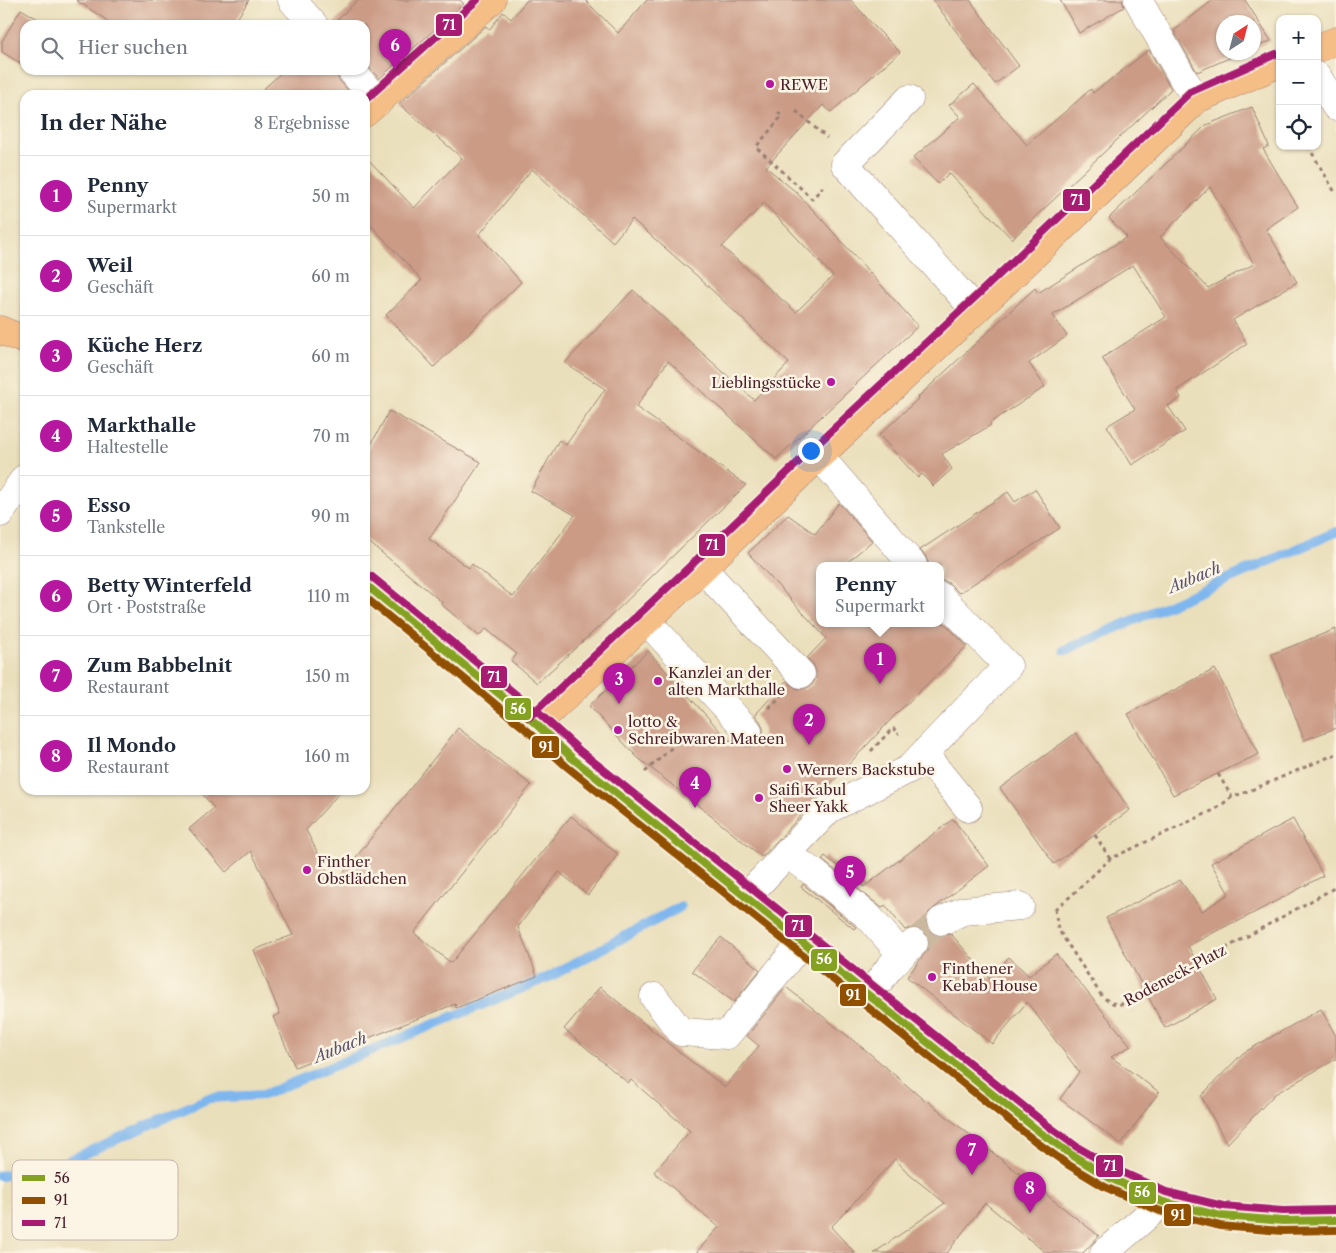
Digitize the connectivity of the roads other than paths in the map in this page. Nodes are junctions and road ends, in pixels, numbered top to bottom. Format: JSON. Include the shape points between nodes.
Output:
{"nodes":[{"id":1,"x":292,"y":0,"type":"edge"},
{"id":2,"x":492,"y":0,"type":"edge"},
{"id":3,"x":1138,"y":0,"type":"edge"},
{"id":4,"x":310,"y":20,"type":"edge"},
{"id":5,"x":1336,"y":41,"type":"edge"},
{"id":6,"x":1321,"y":47,"type":"edge"},
{"id":7,"x":1276,"y":64,"type":"edge"},
{"id":8,"x":354,"y":75,"type":"edge"},
{"id":9,"x":1321,"y":83,"type":"edge"},
{"id":10,"x":362,"y":90,"type":"edge"},
{"id":11,"x":909,"y":99,"type":"dead end"},
{"id":12,"x":1197,"y":99,"type":"junction"},
{"id":13,"x":372,"y":107,"type":"edge"},
{"id":14,"x":1336,"y":107,"type":"edge"},
{"id":15,"x":975,"y":310,"type":"junction"},
{"id":16,"x":0,"y":330,"type":"edge"},
{"id":17,"x":20,"y":338,"type":"edge"},
{"id":18,"x":819,"y":456,"type":"junction"},
{"id":19,"x":20,"y":485,"type":"edge"},
{"id":20,"x":0,"y":514,"type":"edge"},
{"id":21,"x":911,"y":562,"type":"edge"},
{"id":22,"x":702,"y":568,"type":"junction"},
{"id":23,"x":370,"y":588,"type":"edge"},
{"id":24,"x":944,"y":600,"type":"edge"},
{"id":25,"x":647,"y":621,"type":"junction"},
{"id":26,"x":801,"y":674,"type":"road end"},
{"id":27,"x":536,"y":724,"type":"junction"},
{"id":28,"x":748,"y":731,"type":"road end"},
{"id":29,"x":924,"y":754,"type":"junction"},
{"id":30,"x":968,"y":808,"type":"dead end"},
{"id":31,"x":786,"y":854,"type":"junction"},
{"id":32,"x":746,"y":897,"type":"junction"},
{"id":33,"x":1020,"y":906,"type":"road end"},
{"id":34,"x":941,"y":921,"type":"tunnel mouth"},
{"id":35,"x":802,"y":942,"type":"junction"},
{"id":36,"x":869,"y":995,"type":"junction"},
{"id":37,"x":654,"y":997,"type":"dead end"},
{"id":38,"x":1163,"y":1202,"type":"junction"},
{"id":39,"x":1336,"y":1220,"type":"edge"},
{"id":40,"x":1104,"y":1253,"type":"edge"}],
"edges":[{"from":1,"to":4,"type":"street"},
{"from":2,"to":13,"type":"main road"},
{"from":3,"to":12,"type":"street"},
{"from":5,"to":6,"type":"main road"},
{"from":7,"to":12,"type":"main road"},
{"from":8,"to":10,"type":"street"},
{"from":9,"to":14,"type":"street"},
{"from":11,"to":15,"type":"street","via":[[845,164]]},
{"from":12,"to":15,"type":"main road"},
{"from":15,"to":18,"type":"main road"},
{"from":16,"to":17,"type":"main road"},
{"from":18,"to":21,"type":"street"},
{"from":18,"to":22,"type":"main road"},
{"from":19,"to":20,"type":"street"},
{"from":22,"to":25,"type":"main road"},
{"from":22,"to":26,"type":"street"},
{"from":23,"to":27,"type":"main road"},
{"from":24,"to":29,"type":"street","via":[[1008,666]]},
{"from":25,"to":27,"type":"main road"},
{"from":25,"to":28,"type":"street"},
{"from":27,"to":32,"type":"main road","via":[[572,758]]},
{"from":29,"to":30,"type":"street"},
{"from":29,"to":31,"type":"street","via":[[909,770],[828,809]]},
{"from":31,"to":32,"type":"street"},
{"from":31,"to":36,"type":"street","via":[[908,949]]},
{"from":32,"to":35,"type":"main road"},
{"from":33,"to":34,"type":"street","via":[[964,911]]},
{"from":35,"to":36,"type":"main road"},
{"from":35,"to":37,"type":"street","via":[[727,1035],[681,1032]]},
{"from":36,"to":38,"type":"main road","via":[[1072,1155],[1130,1188]]},
{"from":38,"to":39,"type":"main road","via":[[1221,1216],[1283,1221]]},
{"from":38,"to":40,"type":"street"}]}
